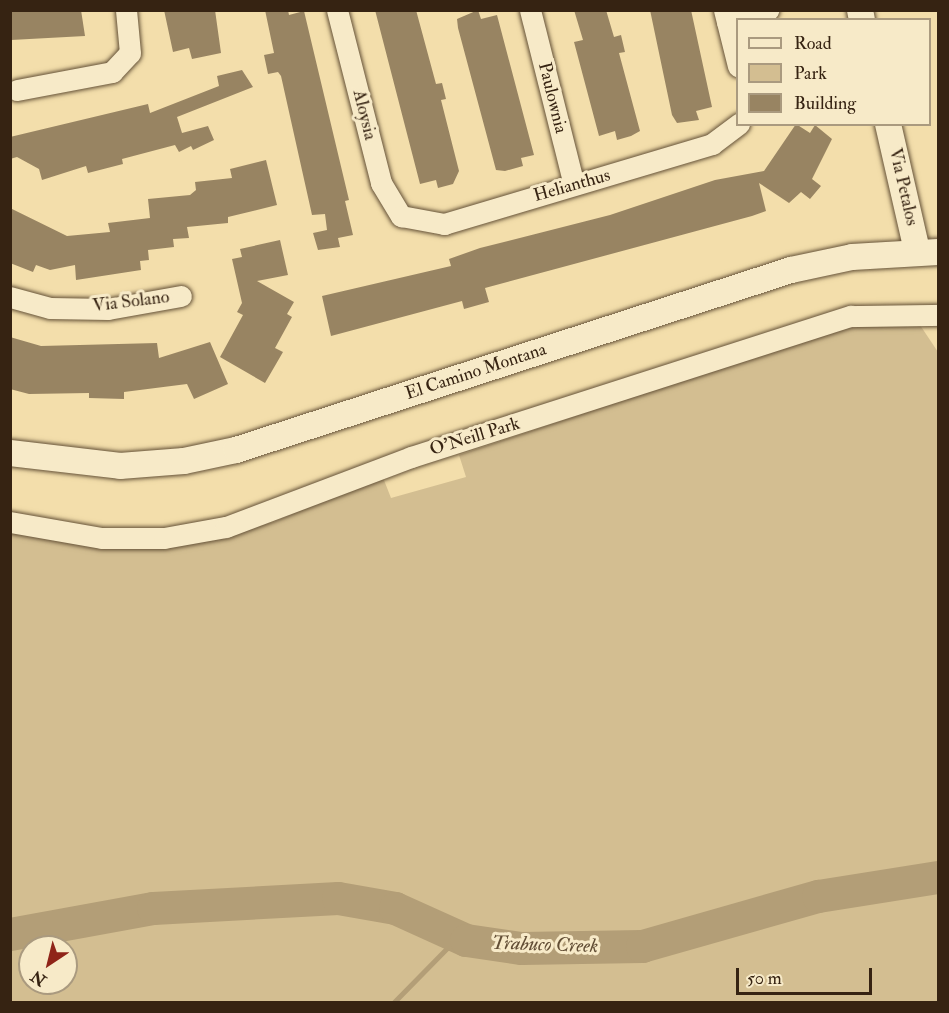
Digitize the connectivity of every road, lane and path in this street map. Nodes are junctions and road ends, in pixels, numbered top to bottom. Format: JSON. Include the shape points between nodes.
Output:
{"nodes":[{"id":1,"x":126,"y":10,"type":"edge"},
{"id":2,"x":337,"y":10,"type":"edge"},
{"id":3,"x":530,"y":10,"type":"edge"},
{"id":4,"x":768,"y":10,"type":"edge"},
{"id":5,"x":725,"y":16,"type":"edge"},
{"id":6,"x":736,"y":58,"type":"edge"},
{"id":7,"x":18,"y":90,"type":"dead end"},
{"id":8,"x":739,"y":126,"type":"edge"},
{"id":9,"x":889,"y":126,"type":"edge"},
{"id":10,"x":574,"y":185,"type":"junction"},
{"id":11,"x":402,"y":216,"type":"joint"},
{"id":12,"x":928,"y":252,"type":"edge"},
{"id":13,"x":181,"y":296,"type":"dead end"},
{"id":14,"x":10,"y":297,"type":"edge"},
{"id":15,"x":939,"y":315,"type":"edge"},
{"id":16,"x":10,"y":453,"type":"edge"},
{"id":17,"x":10,"y":522,"type":"edge"}],
"edges":[{"from":1,"to":7,"type":"street","via":[[130,53],[112,72]]},
{"from":2,"to":11,"type":"street","name":"Aloysia","via":[[381,183]]},
{"from":3,"to":10,"type":"street","name":"Paulownia"},
{"from":4,"to":5,"type":"street"},
{"from":5,"to":6,"type":"street"},
{"from":8,"to":10,"type":"street","name":"Helianthus","via":[[712,144]]},
{"from":9,"to":12,"type":"street","name":"Via Petalos"},
{"from":10,"to":11,"type":"street","name":"Helianthus","via":[[444,224]]},
{"from":12,"to":16,"type":"street","name":"El Camino Montana","via":[[852,257],[791,270],[236,450],[184,461],[120,466]]},
{"from":13,"to":14,"type":"street","name":"Via Solano","via":[[108,309],[50,308]]},
{"from":15,"to":17,"type":"street","name":"O'Neill Park","via":[[852,316],[400,460],[256,517],[204,532],[102,538]]}]}
